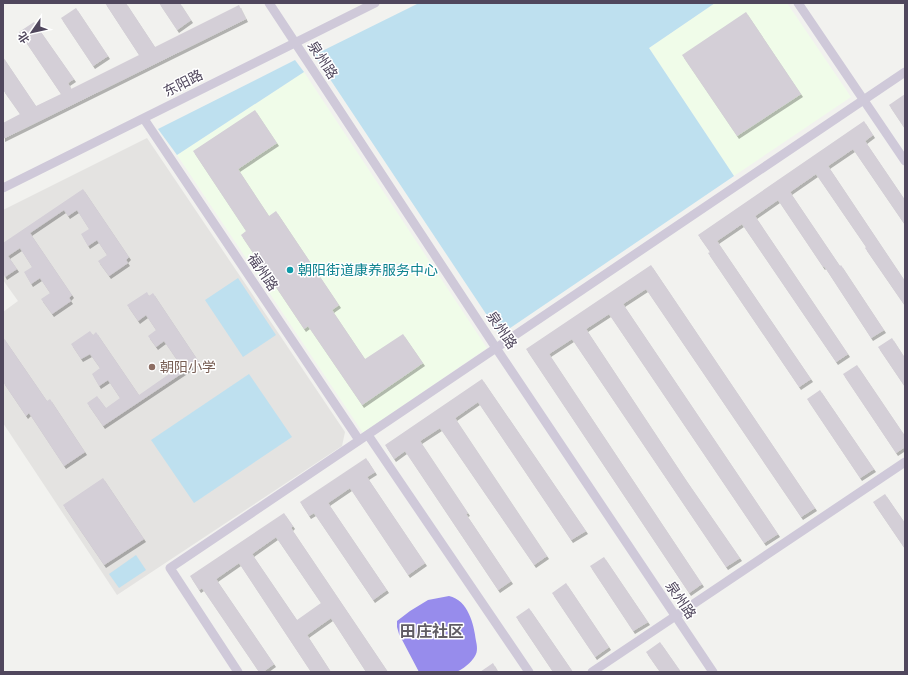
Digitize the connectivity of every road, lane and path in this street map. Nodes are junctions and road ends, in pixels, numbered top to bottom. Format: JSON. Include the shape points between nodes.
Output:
{"nodes":[{"id":1,"x":269,"y":3,"type":"edge"},
{"id":2,"x":375,"y":3,"type":"edge"},
{"id":3,"x":798,"y":3,"type":"edge"},
{"id":4,"x":295,"y":43,"type":"junction"},
{"id":5,"x":905,"y":72,"type":"edge"},
{"id":6,"x":864,"y":100,"type":"junction"},
{"id":7,"x":144,"y":118,"type":"junction"},
{"id":8,"x":905,"y":162,"type":"edge"},
{"id":9,"x":3,"y":188,"type":"edge"},
{"id":10,"x":496,"y":348,"type":"junction"},
{"id":11,"x":368,"y":435,"type":"junction"},
{"id":12,"x":359,"y":440,"type":"junction"},
{"id":13,"x":905,"y":462,"type":"edge"},
{"id":14,"x":675,"y":616,"type":"junction"},
{"id":15,"x":238,"y":672,"type":"edge"},
{"id":16,"x":529,"y":672,"type":"edge"},
{"id":17,"x":592,"y":672,"type":"edge"},
{"id":18,"x":713,"y":672,"type":"edge"}],
"edges":[{"from":1,"to":4,"type":"street","name":"泉州路"},
{"from":2,"to":4,"type":"street","name":"东阳路"},
{"from":3,"to":6,"type":"street"},
{"from":4,"to":7,"type":"street","name":"东阳路"},
{"from":4,"to":10,"type":"street","name":"泉州路"},
{"from":5,"to":6,"type":"street"},
{"from":6,"to":8,"type":"street"},
{"from":6,"to":10,"type":"street"},
{"from":7,"to":9,"type":"street","name":"东阳路"},
{"from":7,"to":12,"type":"street","name":"福州路"},
{"from":10,"to":11,"type":"street"},
{"from":10,"to":14,"type":"street","name":"泉州路"},
{"from":11,"to":12,"type":"street"},
{"from":11,"to":16,"type":"street"},
{"from":12,"to":15,"type":"street","via":[[170,568]]},
{"from":13,"to":14,"type":"street"},
{"from":14,"to":17,"type":"street"},
{"from":14,"to":18,"type":"street","name":"泉州路"}]}
